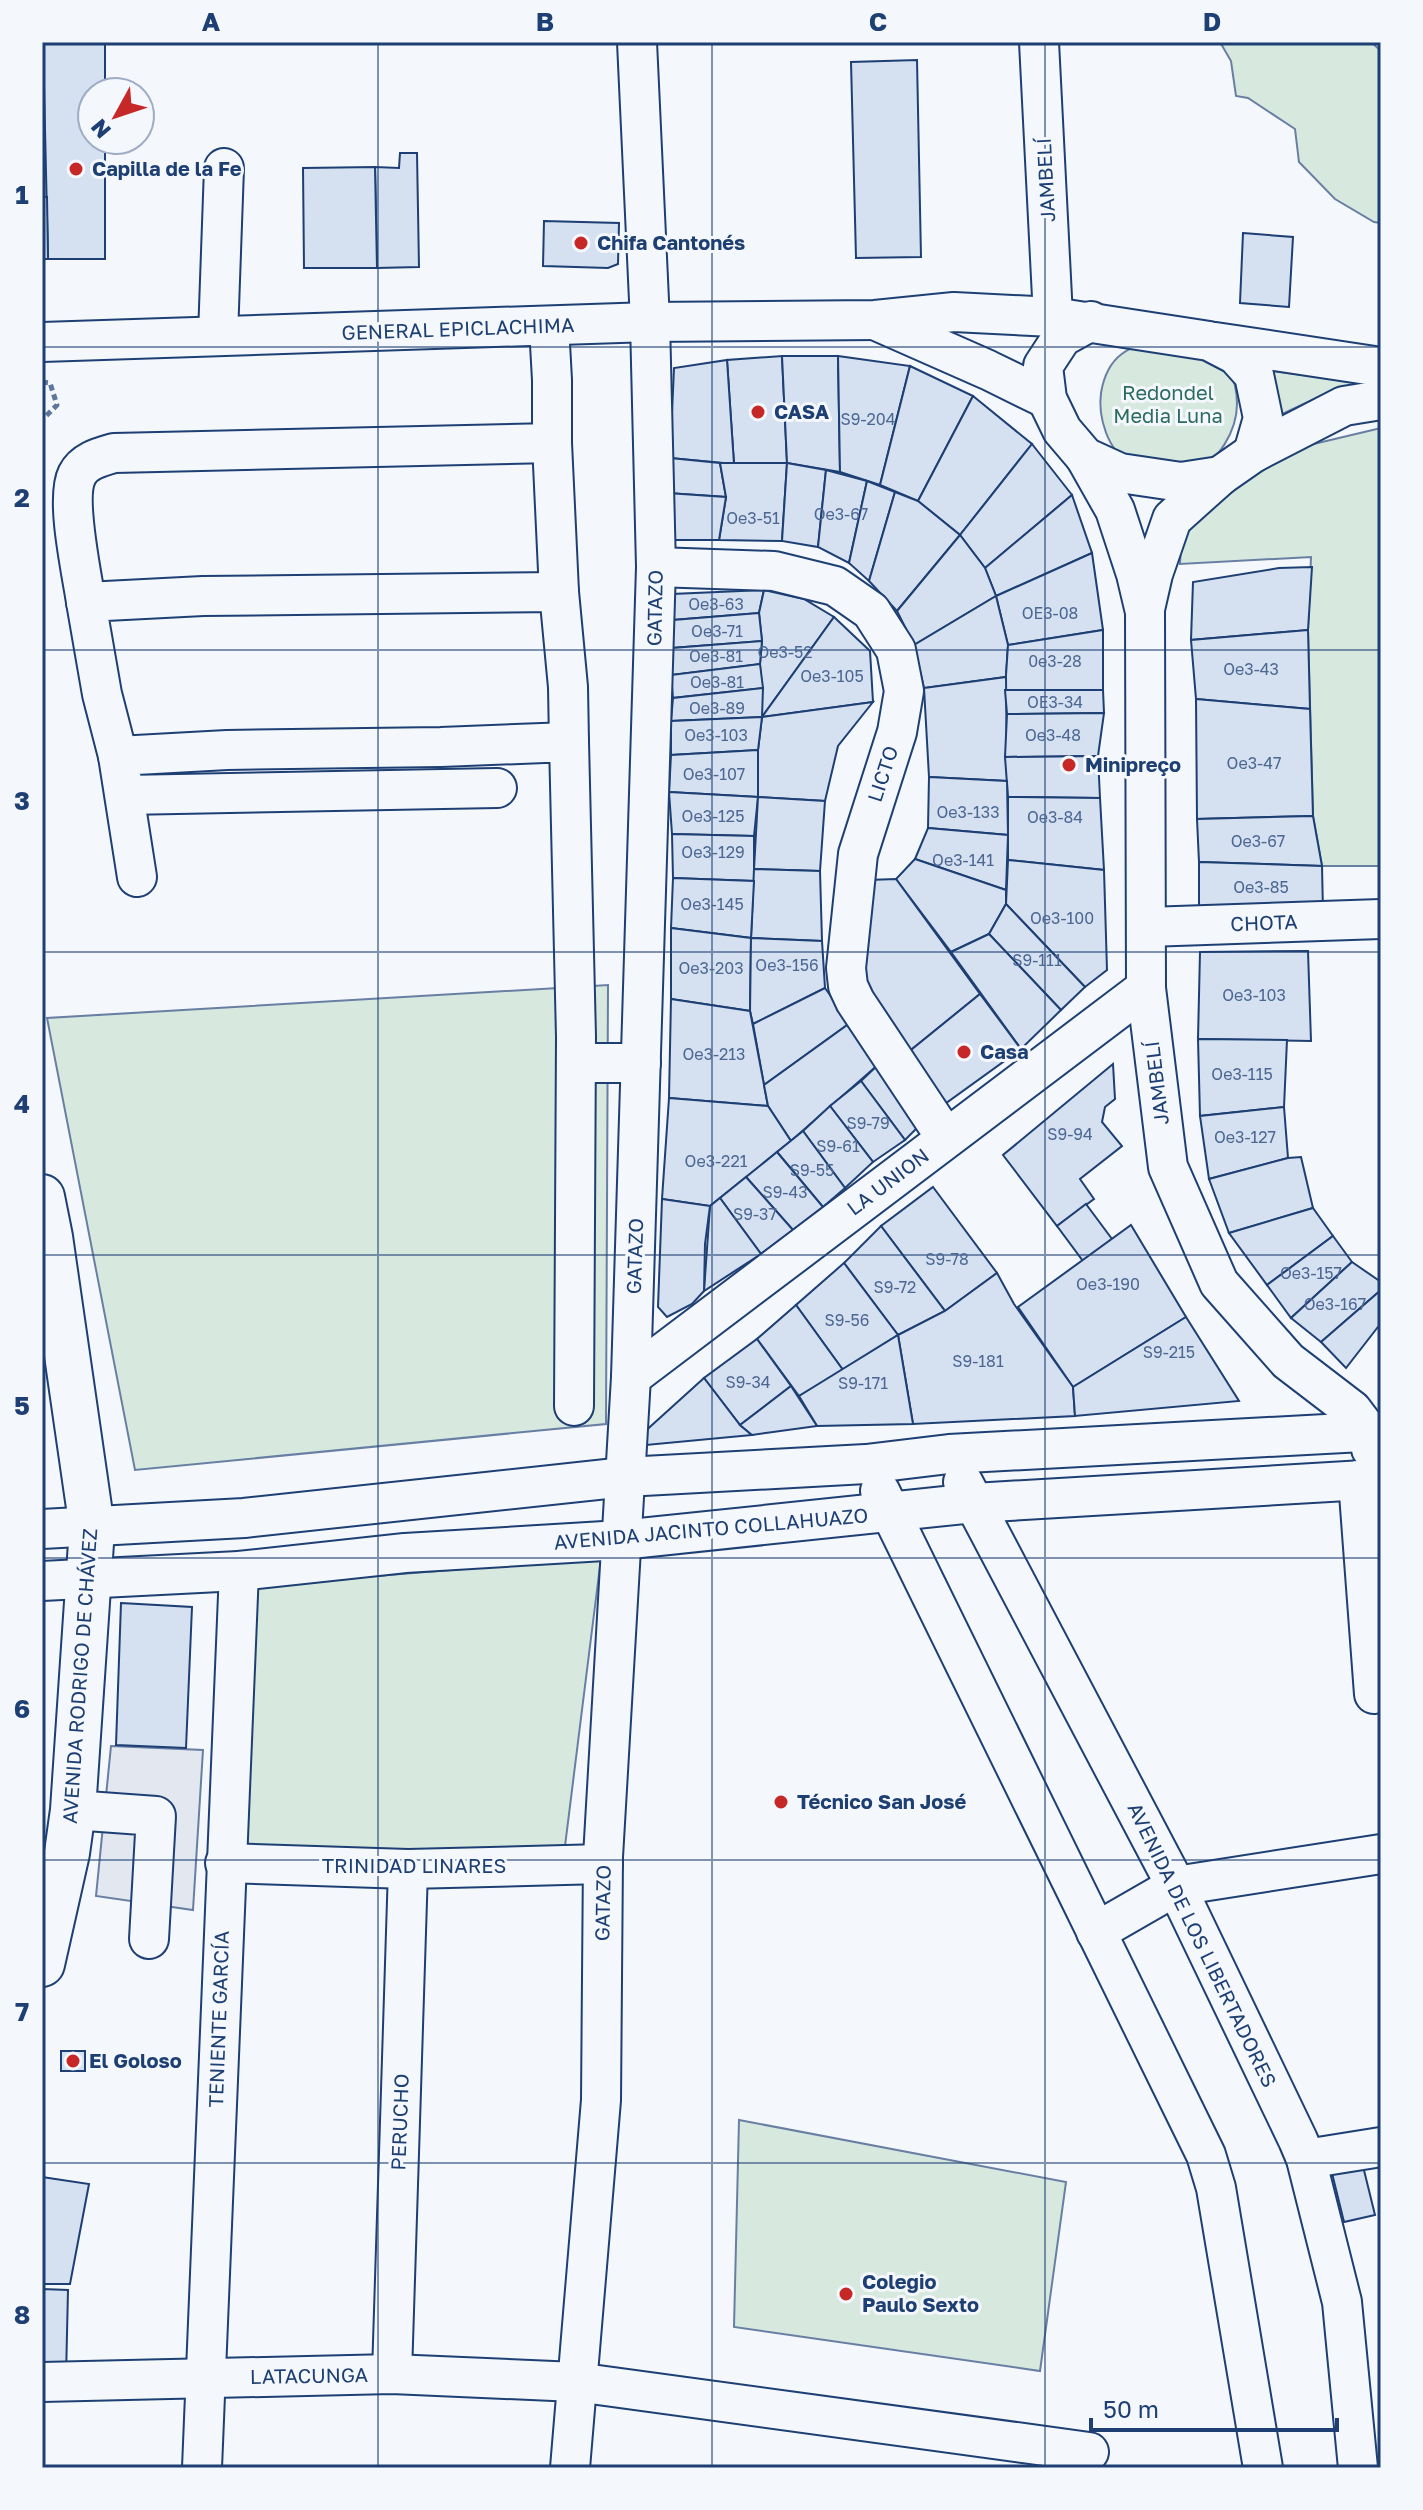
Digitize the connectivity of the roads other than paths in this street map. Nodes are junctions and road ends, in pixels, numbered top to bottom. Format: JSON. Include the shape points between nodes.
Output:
{"nodes":[{"id":1,"x":637,"y":42,"type":"edge"},
{"id":2,"x":1039,"y":42,"type":"edge"},
{"id":3,"x":224,"y":168,"type":"dead end"},
{"id":4,"x":1053,"y":317,"type":"junction"},
{"id":5,"x":875,"y":320,"type":"junction"},
{"id":6,"x":1091,"y":321,"type":"junction"},
{"id":7,"x":650,"y":322,"type":"junction"},
{"id":8,"x":549,"y":326,"type":"junction"},
{"id":9,"x":218,"y":336,"type":"junction"},
{"id":10,"x":1209,"y":341,"type":"junction"},
{"id":11,"x":42,"y":342,"type":"edge"},
{"id":12,"x":1381,"y":367,"type":"edge"},
{"id":13,"x":1047,"y":399,"type":"junction"},
{"id":14,"x":1381,"y":400,"type":"edge"},
{"id":15,"x":552,"y":443,"type":"junction"},
{"id":16,"x":1253,"y":453,"type":"junction"},
{"id":17,"x":1085,"y":457,"type":"junction"},
{"id":18,"x":1220,"y":476,"type":"junction"},
{"id":19,"x":656,"y":567,"type":"junction"},
{"id":20,"x":559,"y":592,"type":"junction"},
{"id":21,"x":86,"y":602,"type":"junction"},
{"id":22,"x":1145,"y":612,"type":"junction"},
{"id":23,"x":569,"y":742,"type":"junction"},
{"id":24,"x":118,"y":756,"type":"junction"},
{"id":25,"x":497,"y":788,"type":"dead end"},
{"id":26,"x":125,"y":795,"type":"junction"},
{"id":27,"x":137,"y":877,"type":"dead end"},
{"id":28,"x":1381,"y":919,"type":"edge"},
{"id":29,"x":1147,"y":927,"type":"junction"},
{"id":30,"x":1146,"y":988,"type":"junction"},
{"id":31,"x":576,"y":1063,"type":"junction"},
{"id":32,"x":641,"y":1063,"type":"junction"},
{"id":33,"x":946,"y":1138,"type":"junction"},
{"id":34,"x":42,"y":1197,"type":"edge"},
{"id":35,"x":631,"y":1377,"type":"junction"},
{"id":36,"x":574,"y":1406,"type":"dead end"},
{"id":37,"x":1375,"y":1431,"type":"edge"},
{"id":38,"x":949,"y":1454,"type":"junction"},
{"id":39,"x":866,"y":1464,"type":"junction"},
{"id":40,"x":625,"y":1477,"type":"junction"},
{"id":41,"x":1371,"y":1479,"type":"edge"},
{"id":42,"x":974,"y":1503,"type":"junction"},
{"id":43,"x":890,"y":1511,"type":"junction"},
{"id":44,"x":92,"y":1528,"type":"junction"},
{"id":45,"x":42,"y":1529,"type":"edge"},
{"id":46,"x":621,"y":1540,"type":"junction"},
{"id":47,"x":239,"y":1571,"type":"junction"},
{"id":48,"x":88,"y":1580,"type":"junction"},
{"id":49,"x":42,"y":1581,"type":"edge"},
{"id":50,"x":1374,"y":1694,"type":"dead end"},
{"id":51,"x":60,"y":1732,"type":"edge"},
{"id":52,"x":73,"y":1810,"type":"junction"},
{"id":53,"x":1381,"y":1854,"type":"edge"},
{"id":54,"x":225,"y":1863,"type":"junction"},
{"id":55,"x":603,"y":1864,"type":"junction"},
{"id":56,"x":408,"y":1869,"type":"junction"},
{"id":57,"x":1176,"y":1886,"type":"junction"},
{"id":58,"x":1096,"y":1932,"type":"junction"},
{"id":59,"x":149,"y":1939,"type":"dead end"},
{"id":60,"x":42,"y":1964,"type":"edge"},
{"id":61,"x":1381,"y":2147,"type":"edge"},
{"id":62,"x":1306,"y":2159,"type":"junction"},
{"id":63,"x":392,"y":2374,"type":"junction"},
{"id":64,"x":205,"y":2379,"type":"junction"},
{"id":65,"x":42,"y":2382,"type":"edge"},
{"id":66,"x":576,"y":2382,"type":"junction"},
{"id":67,"x":1089,"y":2452,"type":"dead end"},
{"id":68,"x":202,"y":2468,"type":"edge"},
{"id":69,"x":570,"y":2468,"type":"edge"},
{"id":70,"x":1263,"y":2468,"type":"edge"},
{"id":71,"x":1358,"y":2468,"type":"edge"}],
"edges":[{"from":1,"to":7,"type":"street","name":"GATAZO"},
{"from":2,"to":4,"type":"street","name":"JAMBELÍ"},
{"from":3,"to":9,"type":"street"},
{"from":4,"to":5,"type":"street","name":"GENERAL EPICLACHIMA","via":[[954,312]]},
{"from":4,"to":6,"type":"street","name":"GENERAL EPICLACHIMA"},
{"from":5,"to":7,"type":"street","name":"GENERAL EPICLACHIMA"},
{"from":5,"to":13,"type":"street","name":"GENERAL EPICLACHIMA"},
{"from":6,"to":10,"type":"street"},
{"from":6,"to":13,"type":"street","via":[[1062,337],[1043,366]]},
{"from":7,"to":8,"type":"street","name":"GENERAL EPICLACHIMA"},
{"from":7,"to":19,"type":"street","name":"GATAZO"},
{"from":8,"to":9,"type":"street","name":"GENERAL EPICLACHIMA"},
{"from":8,"to":15,"type":"street"},
{"from":9,"to":11,"type":"street","name":"GENERAL EPICLACHIMA"},
{"from":10,"to":12,"type":"street"},
{"from":10,"to":16,"type":"street","via":[[1236,355],[1254,375],[1263,418]]},
{"from":13,"to":17,"type":"street","via":[[1062,430]]},
{"from":14,"to":16,"type":"street","via":[[1344,406]]},
{"from":15,"to":20,"type":"street"},
{"from":15,"to":21,"type":"street","via":[[114,453],[91,460],[77,474],[71,498]]},
{"from":16,"to":18,"type":"street"},
{"from":17,"to":18,"type":"street","via":[[1120,473],[1181,482]]},
{"from":17,"to":22,"type":"street","name":"JAMBELÍ","via":[[1115,510]]},
{"from":18,"to":22,"type":"street","name":"JAMBELÍ","via":[[1172,519]]},
{"from":19,"to":32,"type":"street","name":"GATAZO"},
{"from":19,"to":33,"type":"street","name":"LICTO","via":[[774,571],[835,586],[871,611],[896,650],[904,691],[897,732],[858,854],[846,968],[855,1001]]},
{"from":20,"to":21,"type":"street"},
{"from":20,"to":23,"type":"street"},
{"from":21,"to":24,"type":"street"},
{"from":22,"to":29,"type":"street","name":"JAMBELÍ"},
{"from":23,"to":24,"type":"street"},
{"from":23,"to":31,"type":"street"},
{"from":24,"to":26,"type":"street"},
{"from":25,"to":26,"type":"street"},
{"from":26,"to":27,"type":"street"},
{"from":28,"to":29,"type":"street","name":"CHOTA"},
{"from":29,"to":30,"type":"street","name":"JAMBELÍ"},
{"from":30,"to":33,"type":"street","name":"LA UNION"},
{"from":30,"to":37,"type":"street","name":"JAMBELÍ","via":[[1168,1167],[1219,1283],[1288,1361]]},
{"from":31,"to":32,"type":"street"},
{"from":31,"to":36,"type":"street"},
{"from":32,"to":35,"type":"street","name":"GATAZO"},
{"from":33,"to":35,"type":"street","name":"LA UNION"},
{"from":34,"to":44,"type":"main road","name":"AVENIDA RODRIGO DE CHÁVEZ"},
{"from":35,"to":40,"type":"street","name":"GATAZO"},
{"from":37,"to":38,"type":"street"},
{"from":37,"to":41,"type":"street"},
{"from":38,"to":39,"type":"street"},
{"from":38,"to":42,"type":"street","name":"AVENIDA DE LOS LIBERTADORES"},
{"from":39,"to":40,"type":"street"},
{"from":39,"to":43,"type":"street"},
{"from":40,"to":44,"type":"street","via":[[244,1518]]},
{"from":40,"to":46,"type":"street","name":"GATAZO"},
{"from":41,"to":42,"type":"street","name":"AVENIDA JACINTO COLLAHUAZO"},
{"from":41,"to":50,"type":"street"},
{"from":42,"to":43,"type":"street","name":"AVENIDA JACINTO COLLAHUAZO"},
{"from":42,"to":57,"type":"street","name":"AVENIDA DE LOS LIBERTADORES"},
{"from":43,"to":46,"type":"street","name":"AVENIDA JACINTO COLLAHUAZO"},
{"from":43,"to":58,"type":"street"},
{"from":44,"to":45,"type":"street"},
{"from":44,"to":48,"type":"main road","name":"AVENIDA RODRIGO DE CHÁVEZ"},
{"from":46,"to":47,"type":"street","name":"AVENIDA JACINTO COLLAHUAZO","via":[[405,1553]]},
{"from":46,"to":55,"type":"street","name":"GATAZO"},
{"from":47,"to":48,"type":"street","name":"AVENIDA JACINTO COLLAHUAZO"},
{"from":47,"to":54,"type":"street","name":"TENIENTE GARCÍA"},
{"from":48,"to":49,"type":"street","name":"AVENIDA JACINTO COLLAHUAZO"},
{"from":48,"to":51,"type":"main road","name":"AVENIDA RODRIGO DE CHÁVEZ"},
{"from":51,"to":52,"type":"main road","name":"AVENIDA RODRIGO DE CHÁVEZ"},
{"from":52,"to":59,"type":"street","via":[[156,1816]]},
{"from":52,"to":60,"type":"main road","name":"AVENIDA RODRIGO DE CHÁVEZ"},
{"from":53,"to":57,"type":"street"},
{"from":54,"to":56,"type":"street","name":"TRINIDAD LINARES"},
{"from":54,"to":64,"type":"street","name":"TENIENTE GARCÍA"},
{"from":55,"to":56,"type":"street","name":"TRINIDAD LINARES"},
{"from":55,"to":66,"type":"street","name":"GATAZO","via":[[601,2100]]},
{"from":56,"to":63,"type":"street","name":"PERUCHO"},
{"from":57,"to":58,"type":"street"},
{"from":57,"to":62,"type":"street","name":"AVENIDA DE LOS LIBERTADORES"},
{"from":58,"to":70,"type":"street","via":[[1206,2155]]},
{"from":61,"to":62,"type":"street"},
{"from":62,"to":71,"type":"street","name":"AVENIDA DE LOS LIBERTADORES","via":[[1342,2302]]},
{"from":63,"to":64,"type":"street","name":"LATACUNGA"},
{"from":63,"to":66,"type":"street","name":"LATACUNGA"},
{"from":64,"to":65,"type":"street","name":"LATACUNGA"},
{"from":64,"to":68,"type":"street","name":"TENIENTE GARCÍA"},
{"from":66,"to":67,"type":"street","name":"LATACUNGA"},
{"from":66,"to":69,"type":"street","name":"GATAZO"}]}
